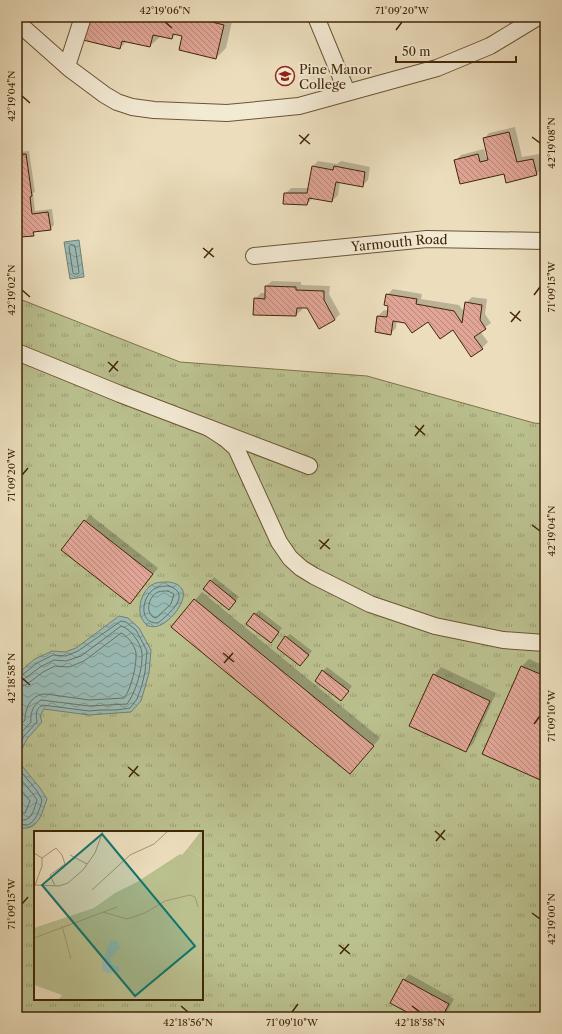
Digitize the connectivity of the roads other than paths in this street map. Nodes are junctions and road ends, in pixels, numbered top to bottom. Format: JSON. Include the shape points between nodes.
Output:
{"nodes":[{"id":1,"x":83,"y":17,"type":"edge"},
{"id":2,"x":316,"y":17,"type":"edge"},
{"id":3,"x":538,"y":17,"type":"edge"},
{"id":4,"x":17,"y":22,"type":"edge"},
{"id":5,"x":67,"y":66,"type":"junction"},
{"id":6,"x":347,"y":92,"type":"junction"},
{"id":7,"x":545,"y":241,"type":"edge"},
{"id":8,"x":254,"y":256,"type":"dead end"},
{"id":9,"x":17,"y":352,"type":"edge"},
{"id":10,"x":208,"y":428,"type":"junction"},
{"id":11,"x":309,"y":466,"type":"dead end"},
{"id":12,"x":545,"y":643,"type":"edge"}],
"edges":[{"from":1,"to":5,"type":"street"},
{"from":2,"to":6,"type":"street"},
{"from":3,"to":6,"type":"street","via":[[490,46],[450,63]]},
{"from":4,"to":5,"type":"street"},
{"from":5,"to":6,"type":"street","via":[[117,102],[154,110],[262,110],[299,106]]},
{"from":7,"to":8,"type":"street","name":"Yarmouth Road","via":[[427,239]]},
{"from":9,"to":10,"type":"street"},
{"from":10,"to":11,"type":"street"},
{"from":10,"to":12,"type":"street","via":[[236,448],[279,542],[301,568],[370,604],[434,626],[503,640]]}]}
